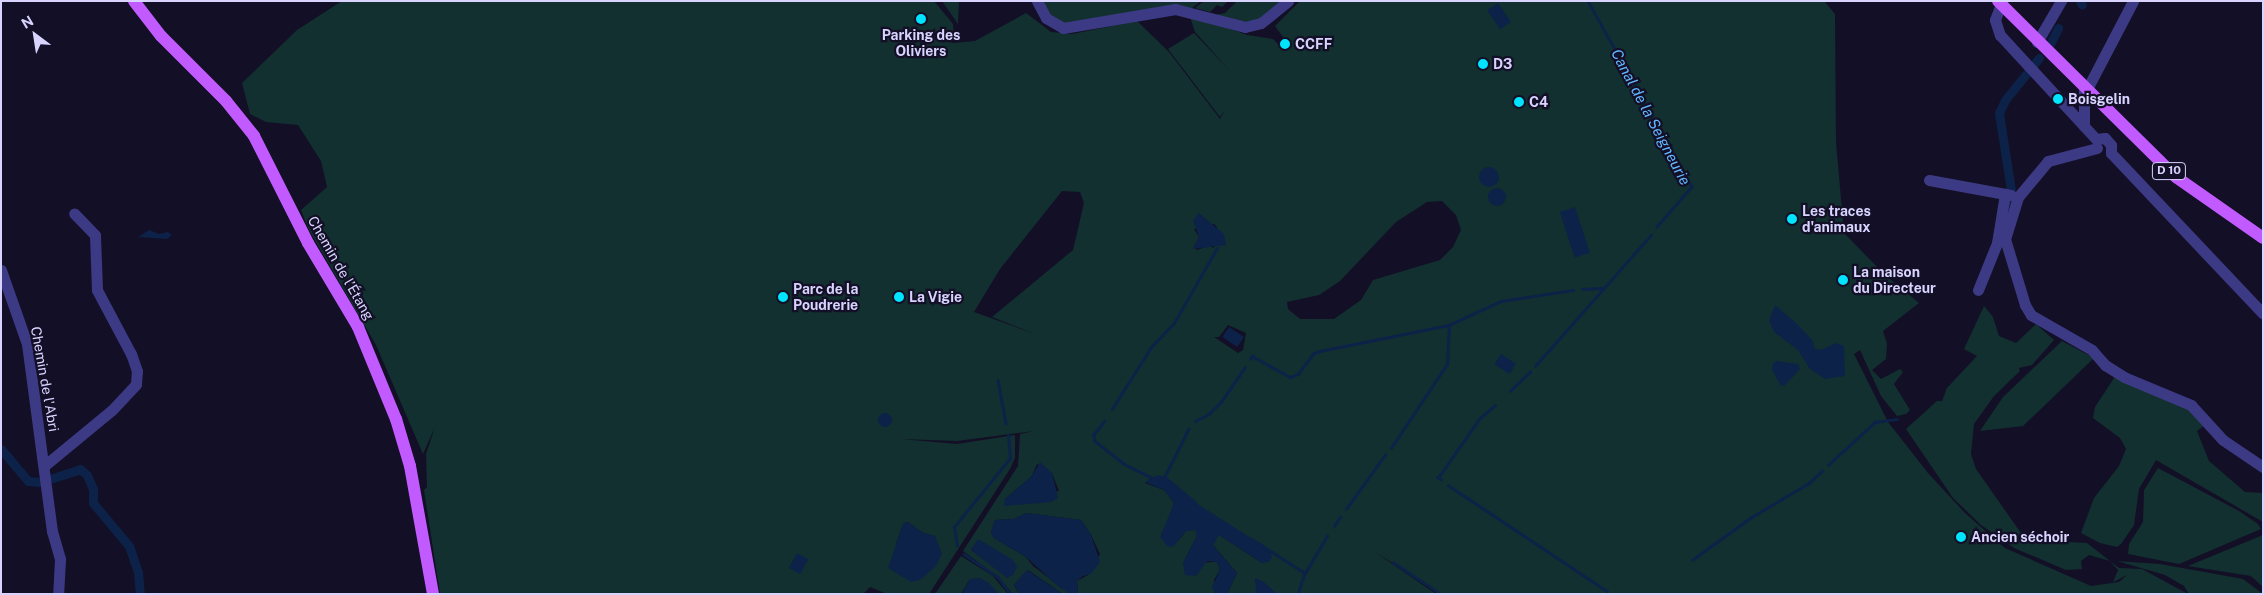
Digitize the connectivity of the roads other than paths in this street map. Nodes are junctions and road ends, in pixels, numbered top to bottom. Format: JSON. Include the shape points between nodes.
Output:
{"nodes":[{"id":1,"x":134,"y":1,"type":"edge"},
{"id":2,"x":1288,"y":1,"type":"edge"},
{"id":3,"x":2062,"y":1,"type":"edge"},
{"id":4,"x":2133,"y":1,"type":"edge"},
{"id":5,"x":1037,"y":3,"type":"edge"},
{"id":6,"x":2000,"y":3,"type":"edge"},
{"id":7,"x":2037,"y":42,"type":"junction"},
{"id":8,"x":2085,"y":90,"type":"junction"},
{"id":9,"x":2084,"y":126,"type":"junction"},
{"id":10,"x":2096,"y":143,"type":"junction"},
{"id":11,"x":1929,"y":180,"type":"dead end"},
{"id":12,"x":2005,"y":194,"type":"junction"},
{"id":13,"x":2018,"y":196,"type":"junction"},
{"id":14,"x":74,"y":213,"type":"dead end"},
{"id":15,"x":2263,"y":238,"type":"edge"},
{"id":16,"x":1,"y":270,"type":"edge"},
{"id":17,"x":1978,"y":290,"type":"dead end"},
{"id":18,"x":2261,"y":308,"type":"edge"},
{"id":19,"x":44,"y":466,"type":"junction"},
{"id":20,"x":2263,"y":467,"type":"edge"},
{"id":21,"x":58,"y":594,"type":"edge"},
{"id":22,"x":433,"y":594,"type":"edge"}],
"edges":[{"from":1,"to":22,"type":"main road","name":"Chemin de l’Étang","via":[[161,36],[226,100],[254,136],[308,244],[358,327],[389,401],[410,466]]},
{"from":2,"to":5,"type":"street","via":[[1261,23],[1245,27],[1175,9],[1063,28],[1046,18]]},
{"from":3,"to":7,"type":"street"},
{"from":4,"to":8,"type":"street"},
{"from":6,"to":7,"type":"main road","number":"D 10"},
{"from":6,"to":9,"type":"street","via":[[1995,20],[2000,35]]},
{"from":7,"to":8,"type":"main road","number":"D 10"},
{"from":8,"to":9,"type":"street"},
{"from":8,"to":15,"type":"main road","number":"D 10","via":[[2176,177]]},
{"from":9,"to":10,"type":"street"},
{"from":10,"to":13,"type":"street","via":[[2048,161]]},
{"from":10,"to":18,"type":"street","via":[[2105,138],[2111,145],[2111,153]]},
{"from":11,"to":12,"type":"street"},
{"from":12,"to":13,"type":"street"},
{"from":12,"to":17,"type":"street","via":[[1997,243]]},
{"from":13,"to":20,"type":"street","via":[[2005,239],[2031,315],[2092,350],[2124,377],[2191,405],[2223,440]]},
{"from":14,"to":19,"type":"street","via":[[95,235],[97,290],[131,354],[137,371],[136,384],[112,410]]},
{"from":16,"to":19,"type":"street","name":"Chemin de l'Abri","via":[[27,344]]},
{"from":19,"to":21,"type":"street","name":"Chemin de l'Abri","via":[[52,531],[60,559]]}]}
